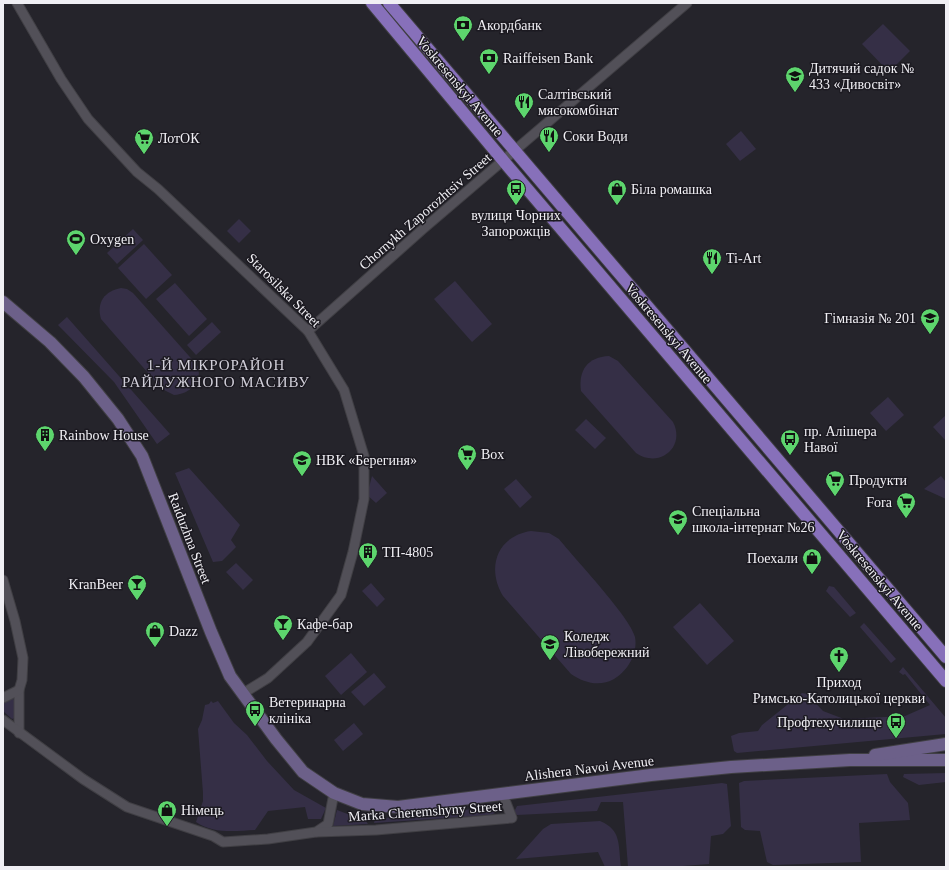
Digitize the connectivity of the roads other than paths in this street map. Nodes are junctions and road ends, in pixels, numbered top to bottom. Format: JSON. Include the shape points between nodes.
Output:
{"nodes":[{"id":1,"x":17,"y":3,"type":"edge"},
{"id":2,"x":372,"y":3,"type":"edge"},
{"id":3,"x":389,"y":3,"type":"edge"},
{"id":4,"x":687,"y":3,"type":"edge"},
{"id":5,"x":515,"y":151,"type":"junction"},
{"id":6,"x":503,"y":161,"type":"junction"},
{"id":7,"x":3,"y":302,"type":"edge"},
{"id":8,"x":308,"y":331,"type":"junction"},
{"id":9,"x":3,"y":580,"type":"edge"},
{"id":10,"x":946,"y":657,"type":"edge"},
{"id":11,"x":946,"y":681,"type":"edge"},
{"id":12,"x":19,"y":690,"type":"junction"},
{"id":13,"x":242,"y":694,"type":"junction"},
{"id":14,"x":3,"y":698,"type":"edge"},
{"id":15,"x":3,"y":720,"type":"edge"},
{"id":16,"x":19,"y":733,"type":"junction"},
{"id":17,"x":946,"y":744,"type":"edge"},
{"id":18,"x":850,"y":760,"type":"junction"},
{"id":19,"x":946,"y":760,"type":"edge"},
{"id":20,"x":334,"y":794,"type":"junction"},
{"id":21,"x":503,"y":795,"type":"junction"},
{"id":22,"x":316,"y":832,"type":"junction"}],
"edges":[{"from":1,"to":8,"type":"street","name":"Starosilska Street","via":[[61,79],[88,119],[137,172]]},
{"from":2,"to":6,"type":"main road","name":"Voskresenskyi Avenue"},
{"from":3,"to":5,"type":"main road","name":"Voskresenskyi Avenue"},
{"from":4,"to":5,"type":"street","name":"Chornykh Zaporozhtsiv Street"},
{"from":5,"to":6,"type":"street","name":"Chornykh Zaporozhtsiv Street"},
{"from":5,"to":10,"type":"main road","name":"Voskresenskyi Avenue"},
{"from":6,"to":8,"type":"street","name":"Chornykh Zaporozhtsiv Street"},
{"from":6,"to":11,"type":"main road","name":"Voskresenskyi Avenue"},
{"from":7,"to":13,"type":"street","name":"Raiduzhna Street","via":[[50,342],[84,377],[118,418],[142,456],[211,632],[230,676]]},
{"from":8,"to":13,"type":"street","name":"Starosilska Street","via":[[344,390],[364,456],[364,499],[341,595],[308,642],[268,678]]},
{"from":9,"to":12,"type":"street","via":[[22,658],[22,680]]},
{"from":12,"to":14,"type":"street"},
{"from":12,"to":16,"type":"street"},
{"from":13,"to":20,"type":"street","name":"Raiduzhna Street","via":[[303,772]]},
{"from":15,"to":16,"type":"street","name":"Marka Cheremshyny Street"},
{"from":16,"to":22,"type":"street","name":"Marka Cheremshyny Street","via":[[127,807],[213,836],[223,842]]},
{"from":17,"to":18,"type":"street","name":"Alishera Navoi Avenue"},
{"from":18,"to":19,"type":"street","name":"Alishera Navoi Avenue"},
{"from":18,"to":21,"type":"street","name":"Alishera Navoi Avenue","via":[[651,775]]},
{"from":20,"to":21,"type":"street","name":"Alishera Navoi Avenue","via":[[362,804],[398,807]]},
{"from":20,"to":22,"type":"street","name":"Marka Cheremshyny Street","via":[[328,824]]},
{"from":21,"to":22,"type":"street","name":"Marka Cheremshyny Street","via":[[512,818],[376,830]]}]}
